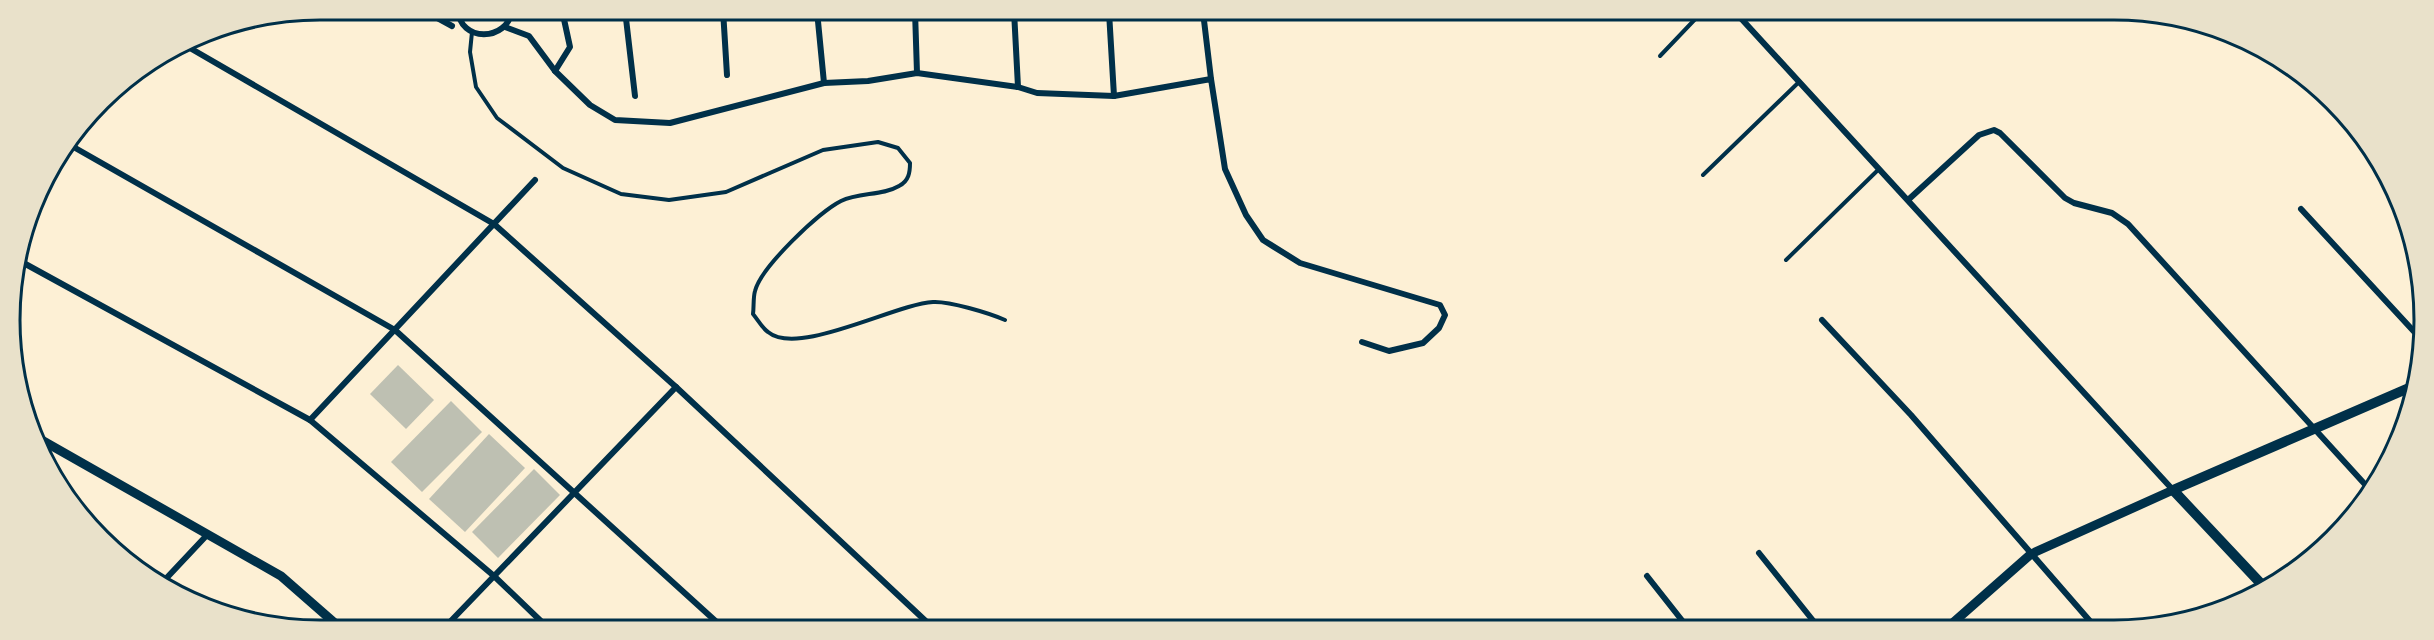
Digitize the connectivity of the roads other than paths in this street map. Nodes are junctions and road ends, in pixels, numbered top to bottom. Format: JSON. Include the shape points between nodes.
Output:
{"nodes":[{"id":1,"x":441,"y":20,"type":"edge"},
{"id":2,"x":461,"y":20,"type":"edge"},
{"id":3,"x":509,"y":20,"type":"edge"},
{"id":4,"x":564,"y":20,"type":"edge"},
{"id":5,"x":627,"y":20,"type":"edge"},
{"id":6,"x":724,"y":20,"type":"edge"},
{"id":7,"x":818,"y":20,"type":"edge"},
{"id":8,"x":915,"y":20,"type":"edge"},
{"id":9,"x":1014,"y":20,"type":"edge"},
{"id":10,"x":1109,"y":20,"type":"edge"},
{"id":11,"x":1204,"y":20,"type":"edge"},
{"id":12,"x":1694,"y":20,"type":"edge"},
{"id":13,"x":1743,"y":20,"type":"edge"},
{"id":14,"x":452,"y":26,"type":"dead end"},
{"id":15,"x":505,"y":27,"type":"junction"},
{"id":16,"x":472,"y":32,"type":"junction"},
{"id":17,"x":191,"y":48,"type":"edge"},
{"id":18,"x":1660,"y":56,"type":"dead end"},
{"id":19,"x":555,"y":71,"type":"junction"},
{"id":20,"x":917,"y":73,"type":"junction"},
{"id":21,"x":727,"y":75,"type":"dead end"},
{"id":22,"x":1211,"y":79,"type":"junction"},
{"id":23,"x":1800,"y":82,"type":"junction"},
{"id":24,"x":824,"y":83,"type":"junction"},
{"id":25,"x":1018,"y":87,"type":"junction"},
{"id":26,"x":635,"y":96,"type":"dead end"},
{"id":27,"x":1114,"y":96,"type":"junction"},
{"id":28,"x":74,"y":147,"type":"edge"},
{"id":29,"x":1879,"y":169,"type":"junction"},
{"id":30,"x":1703,"y":175,"type":"dead end"},
{"id":31,"x":535,"y":180,"type":"dead end"},
{"id":32,"x":1908,"y":200,"type":"junction"},
{"id":33,"x":2301,"y":209,"type":"dead end"},
{"id":34,"x":494,"y":224,"type":"junction"},
{"id":35,"x":1786,"y":260,"type":"dead end"},
{"id":36,"x":25,"y":264,"type":"edge"},
{"id":37,"x":1005,"y":320,"type":"dead end"},
{"id":38,"x":1822,"y":320,"type":"dead end"},
{"id":39,"x":395,"y":330,"type":"junction"},
{"id":40,"x":2414,"y":332,"type":"edge"},
{"id":41,"x":1362,"y":342,"type":"dead end"},
{"id":42,"x":676,"y":387,"type":"junction"},
{"id":43,"x":2406,"y":389,"type":"edge"},
{"id":44,"x":310,"y":420,"type":"junction"},
{"id":45,"x":2312,"y":429,"type":"junction"},
{"id":46,"x":45,"y":442,"type":"edge"},
{"id":47,"x":2365,"y":486,"type":"edge"},
{"id":48,"x":2173,"y":490,"type":"junction"},
{"id":49,"x":575,"y":492,"type":"junction"},
{"id":50,"x":207,"y":535,"type":"junction"},
{"id":51,"x":1759,"y":553,"type":"dead end"},
{"id":52,"x":2031,"y":554,"type":"junction"},
{"id":53,"x":494,"y":576,"type":"junction"},
{"id":54,"x":1647,"y":576,"type":"dead end"},
{"id":55,"x":167,"y":578,"type":"edge"},
{"id":56,"x":2260,"y":582,"type":"edge"},
{"id":57,"x":331,"y":620,"type":"edge"},
{"id":58,"x":452,"y":620,"type":"edge"},
{"id":59,"x":540,"y":620,"type":"edge"},
{"id":60,"x":714,"y":620,"type":"edge"},
{"id":61,"x":925,"y":620,"type":"edge"},
{"id":62,"x":1682,"y":620,"type":"edge"},
{"id":63,"x":1813,"y":620,"type":"edge"},
{"id":64,"x":1956,"y":620,"type":"edge"},
{"id":65,"x":2089,"y":620,"type":"edge"}],
"edges":[{"from":1,"to":14,"type":"street"},
{"from":2,"to":16,"type":"street"},
{"from":3,"to":15,"type":"street"},
{"from":4,"to":19,"type":"street","via":[[570,47]]},
{"from":5,"to":26,"type":"street"},
{"from":6,"to":21,"type":"street"},
{"from":7,"to":24,"type":"street"},
{"from":8,"to":20,"type":"street"},
{"from":9,"to":25,"type":"street"},
{"from":10,"to":27,"type":"street"},
{"from":11,"to":22,"type":"street"},
{"from":12,"to":18,"type":"lane"},
{"from":13,"to":23,"type":"street"},
{"from":15,"to":16,"type":"street","via":[[483,36]]},
{"from":15,"to":19,"type":"street","via":[[529,36]]},
{"from":16,"to":37,"type":"lane","via":[[470,52],[476,87],[497,118],[563,168],[621,194],[669,200],[726,192],[823,150],[878,142],[898,148],[910,163],[910,175],[902,185],[842,201],[817,218],[770,265],[755,290],[753,314],[769,334],[796,340],[934,302]]},
{"from":17,"to":34,"type":"street"},
{"from":19,"to":24,"type":"street","via":[[590,105],[615,120],[670,123]]},
{"from":20,"to":24,"type":"street"},
{"from":20,"to":25,"type":"street"},
{"from":22,"to":27,"type":"street"},
{"from":22,"to":41,"type":"street","via":[[1225,169],[1246,215],[1263,240],[1300,263],[1440,305],[1445,315],[1439,328],[1423,344],[1389,351]]},
{"from":23,"to":29,"type":"street"},
{"from":23,"to":30,"type":"lane"},
{"from":25,"to":27,"type":"street","via":[[1037,93]]},
{"from":28,"to":39,"type":"street"},
{"from":29,"to":32,"type":"street"},
{"from":29,"to":35,"type":"lane"},
{"from":31,"to":34,"type":"street"},
{"from":32,"to":45,"type":"street","via":[[1979,135],[1994,130],[2000,133],[2065,198],[2112,213],[2128,224]]},
{"from":32,"to":48,"type":"street"},
{"from":33,"to":40,"type":"street"},
{"from":34,"to":39,"type":"street"},
{"from":34,"to":42,"type":"street"},
{"from":36,"to":44,"type":"street"},
{"from":38,"to":52,"type":"street","via":[[1911,415]]},
{"from":39,"to":44,"type":"street"},
{"from":39,"to":49,"type":"street"},
{"from":42,"to":49,"type":"street"},
{"from":42,"to":61,"type":"street"},
{"from":43,"to":45,"type":"main road"},
{"from":44,"to":53,"type":"street"},
{"from":45,"to":47,"type":"street"},
{"from":45,"to":48,"type":"main road"},
{"from":46,"to":50,"type":"street"},
{"from":48,"to":52,"type":"street"},
{"from":48,"to":56,"type":"main road"},
{"from":49,"to":53,"type":"street"},
{"from":49,"to":60,"type":"street"},
{"from":50,"to":55,"type":"street"},
{"from":50,"to":57,"type":"street","via":[[281,576]]},
{"from":51,"to":63,"type":"street"},
{"from":52,"to":64,"type":"street"},
{"from":52,"to":65,"type":"street"},
{"from":53,"to":58,"type":"street"},
{"from":53,"to":59,"type":"street"},
{"from":54,"to":62,"type":"street"}]}
